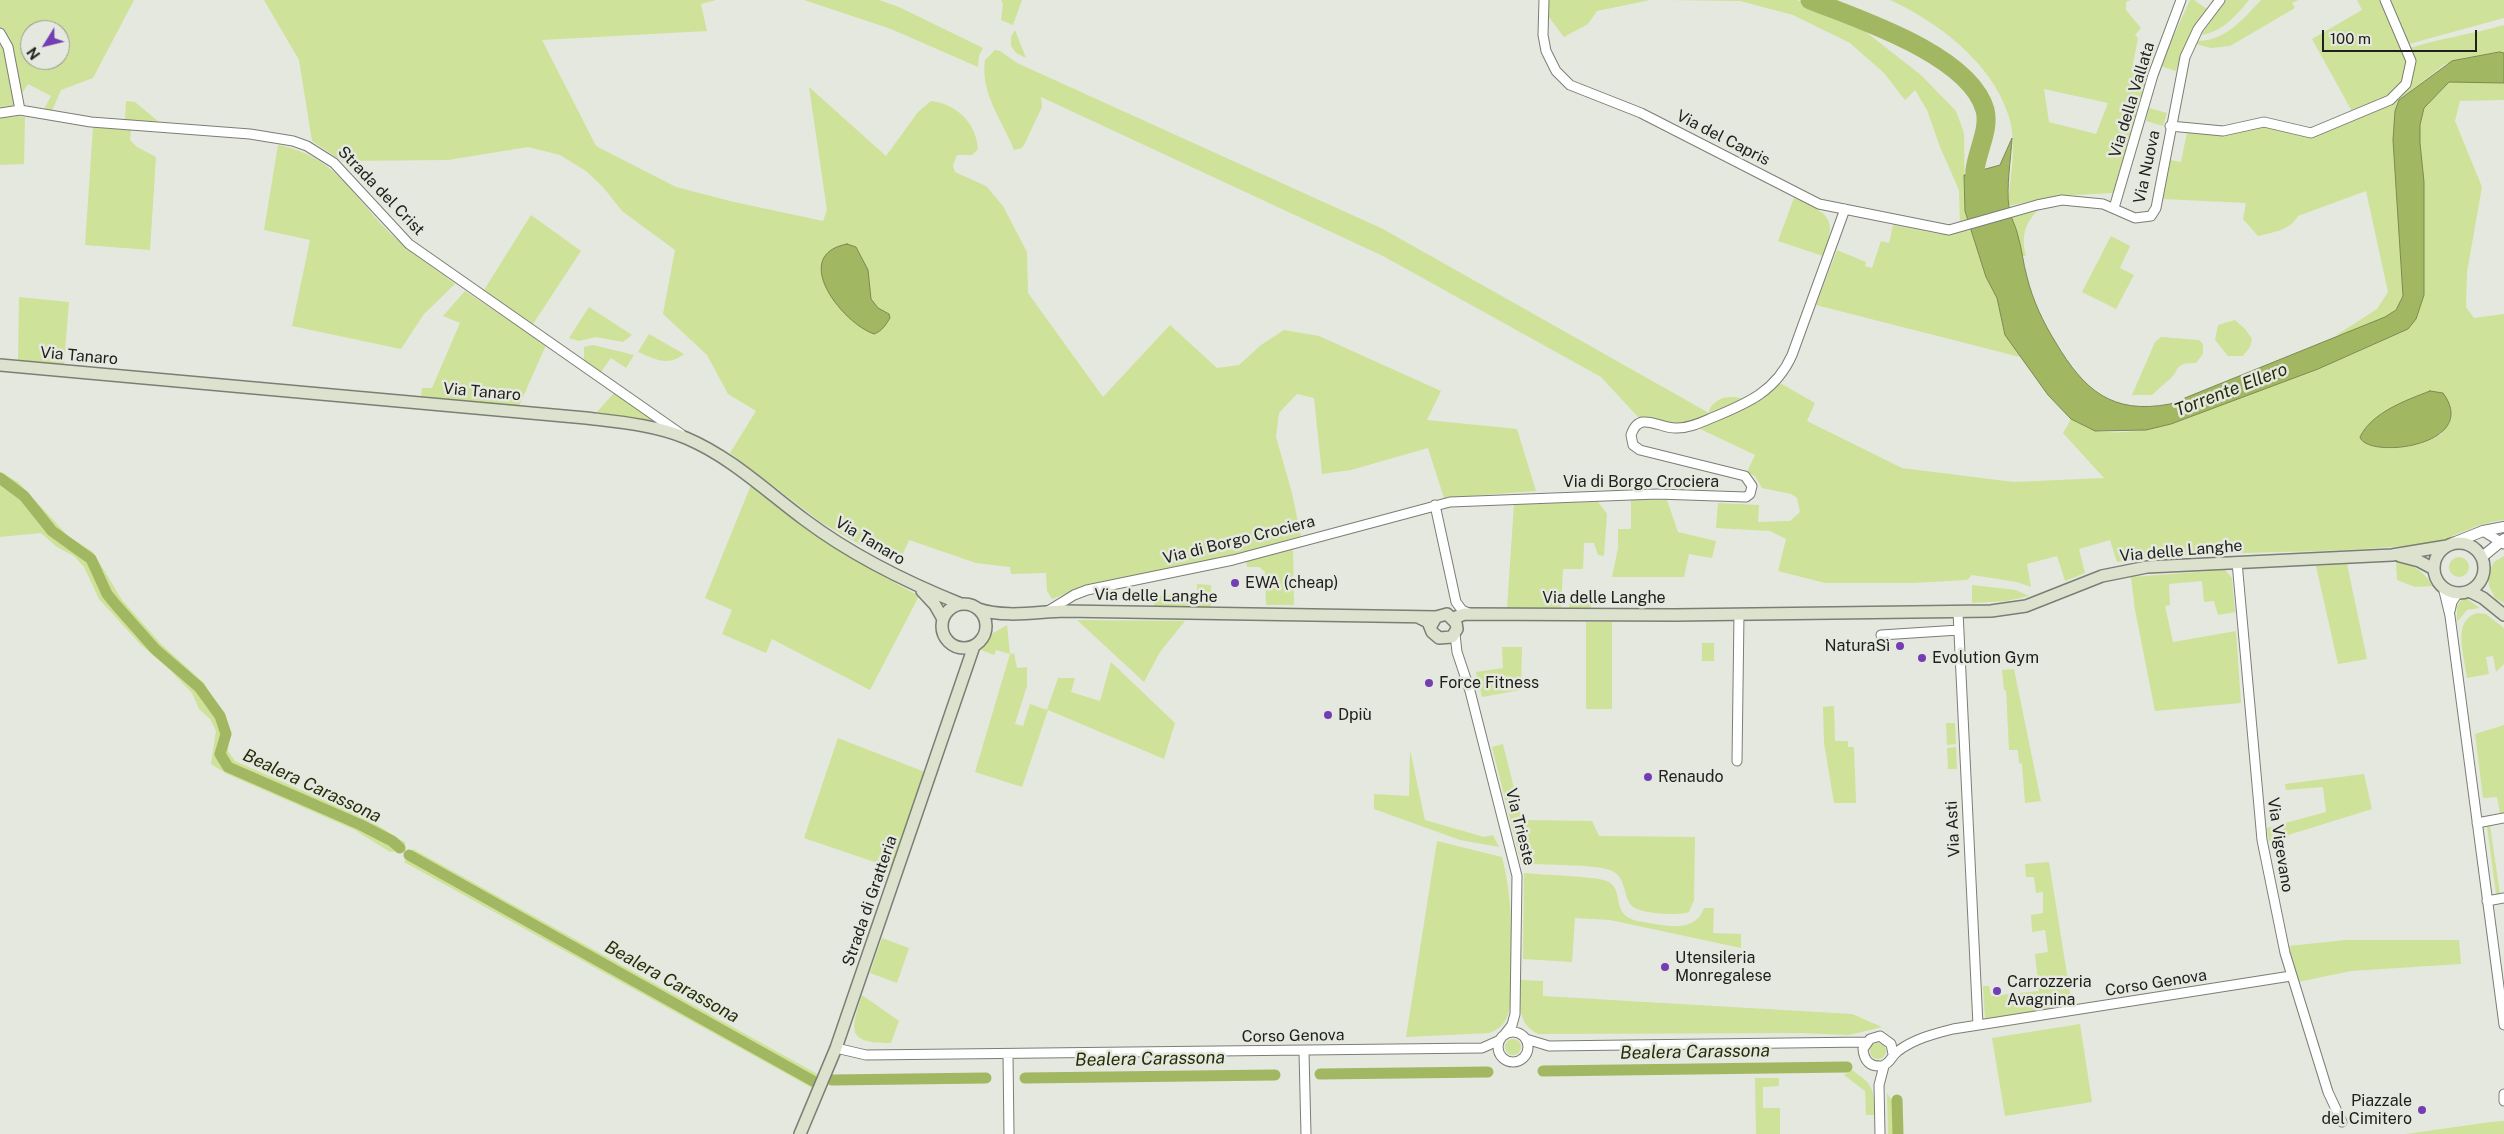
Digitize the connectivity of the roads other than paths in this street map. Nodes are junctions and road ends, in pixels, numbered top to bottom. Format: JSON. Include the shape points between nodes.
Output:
{"nodes":[{"id":1,"x":1544,"y":0,"type":"edge"},
{"id":2,"x":2180,"y":0,"type":"edge"},
{"id":3,"x":2220,"y":0,"type":"edge"},
{"id":4,"x":2385,"y":0,"type":"edge"},
{"id":5,"x":0,"y":33,"type":"edge"},
{"id":6,"x":20,"y":110,"type":"junction"},
{"id":7,"x":0,"y":113,"type":"edge"},
{"id":8,"x":2170,"y":126,"type":"junction"},
{"id":9,"x":2114,"y":208,"type":"junction"},
{"id":10,"x":1845,"y":210,"type":"junction"},
{"id":11,"x":0,"y":365,"type":"edge"},
{"id":12,"x":686,"y":437,"type":"junction"},
{"id":13,"x":1435,"y":505,"type":"junction"},
{"id":14,"x":2504,"y":527,"type":"edge"},
{"id":15,"x":2483,"y":530,"type":"junction"},
{"id":16,"x":2503,"y":541,"type":"edge"},
{"id":17,"x":2450,"y":544,"type":"junction"},
{"id":18,"x":2392,"y":555,"type":"junction"},
{"id":19,"x":2482,"y":558,"type":"junction"},
{"id":20,"x":2237,"y":562,"type":"junction"},
{"id":21,"x":2434,"y":569,"type":"junction"},
{"id":22,"x":2480,"y":581,"type":"junction"},
{"id":23,"x":916,"y":587,"type":"junction"},
{"id":24,"x":2443,"y":587,"type":"junction"},
{"id":25,"x":2463,"y":592,"type":"junction"},
{"id":26,"x":962,"y":604,"type":"junction"},
{"id":27,"x":978,"y":609,"type":"junction"},
{"id":28,"x":1048,"y":612,"type":"junction"},
{"id":29,"x":1958,"y":612,"type":"junction"},
{"id":30,"x":2501,"y":612,"type":"edge"},
{"id":31,"x":1020,"y":614,"type":"junction"},
{"id":32,"x":1471,"y":614,"type":"junction"},
{"id":33,"x":1739,"y":614,"type":"junction"},
{"id":34,"x":2450,"y":616,"type":"junction"},
{"id":35,"x":1453,"y":618,"type":"junction"},
{"id":36,"x":943,"y":620,"type":"junction"},
{"id":37,"x":1434,"y":622,"type":"junction"},
{"id":38,"x":985,"y":630,"type":"junction"},
{"id":39,"x":1959,"y":630,"type":"junction"},
{"id":40,"x":1456,"y":631,"type":"junction"},
{"id":41,"x":1881,"y":635,"type":"dead end"},
{"id":42,"x":1443,"y":640,"type":"junction"},
{"id":43,"x":974,"y":646,"type":"junction"},
{"id":44,"x":957,"y":647,"type":"junction"},
{"id":45,"x":1457,"y":652,"type":"junction"},
{"id":46,"x":963,"y":677,"type":"junction"},
{"id":47,"x":1737,"y":761,"type":"dead end"},
{"id":48,"x":2504,"y":818,"type":"edge"},
{"id":49,"x":2477,"y":822,"type":"junction"},
{"id":50,"x":2504,"y":898,"type":"edge"},
{"id":51,"x":2487,"y":901,"type":"junction"},
{"id":52,"x":2291,"y":976,"type":"junction"},
{"id":53,"x":1515,"y":1014,"type":"junction"},
{"id":54,"x":1978,"y":1025,"type":"junction"},
{"id":55,"x":2504,"y":1025,"type":"edge"},
{"id":56,"x":1502,"y":1037,"type":"junction"},
{"id":57,"x":1525,"y":1037,"type":"junction"},
{"id":58,"x":1888,"y":1040,"type":"junction"},
{"id":59,"x":1866,"y":1042,"type":"junction"},
{"id":60,"x":1846,"y":1044,"type":"junction"},
{"id":61,"x":1909,"y":1044,"type":"junction"},
{"id":62,"x":1549,"y":1046,"type":"junction"},
{"id":63,"x":836,"y":1048,"type":"junction"},
{"id":64,"x":1482,"y":1048,"type":"junction"},
{"id":65,"x":1304,"y":1052,"type":"junction"},
{"id":66,"x":1008,"y":1054,"type":"junction"},
{"id":67,"x":1863,"y":1054,"type":"junction"},
{"id":68,"x":1894,"y":1054,"type":"junction"},
{"id":69,"x":1500,"y":1055,"type":"junction"},
{"id":70,"x":1526,"y":1056,"type":"junction"},
{"id":71,"x":1874,"y":1066,"type":"junction"},
{"id":72,"x":1884,"y":1066,"type":"junction"},
{"id":73,"x":1879,"y":1085,"type":"junction"},
{"id":74,"x":2504,"y":1094,"type":"edge"},
{"id":75,"x":2504,"y":1101,"type":"edge"},
{"id":76,"x":2342,"y":1122,"type":"dead end"},
{"id":77,"x":800,"y":1134,"type":"edge"},
{"id":78,"x":1009,"y":1134,"type":"edge"},
{"id":79,"x":1306,"y":1134,"type":"edge"},
{"id":80,"x":1880,"y":1134,"type":"edge"}],
"edges":[{"from":1,"to":10,"type":"street","name":"Via del Capris","via":[[1543,35],[1549,58],[1565,81],[1641,113],[1817,203]]},
{"from":2,"to":9,"type":"street","name":"Via della Vallata","via":[[2153,75]]},
{"from":3,"to":8,"type":"street","name":"Via Nuova","via":[[2189,46]]},
{"from":4,"to":8,"type":"street","via":[[2411,61],[2406,84],[2390,100],[2311,133],[2264,122],[2223,131]]},
{"from":5,"to":6,"type":"street","via":[[9,53]]},
{"from":6,"to":7,"type":"street","name":"Strada del Crist"},
{"from":6,"to":12,"type":"street","name":"Strada del Crist","via":[[86,122],[263,136],[293,141],[314,149],[334,162],[410,244]]},
{"from":8,"to":9,"type":"street","name":"Via Nuova","via":[[2154,212],[2140,219]]},
{"from":9,"to":10,"type":"street","name":"Via Nuova","via":[[2068,200],[2012,211],[1966,226],[1940,229]]},
{"from":10,"to":13,"type":"street","name":"Via di Borgo Crociera","via":[[1792,355],[1770,388],[1750,402],[1692,426],[1672,428],[1643,422],[1630,435],[1640,450],[1745,476],[1752,486],[1746,497],[1657,494],[1504,499]]},
{"from":11,"to":12,"type":"main road","name":"Via Tanaro","via":[[586,418],[642,426]]},
{"from":12,"to":23,"type":"main road","name":"Via Tanaro","via":[[744,472],[832,538]]},
{"from":13,"to":28,"type":"street","name":"Via di Borgo Crociera","via":[[1233,560],[1086,590]]},
{"from":13,"to":32,"type":"street","via":[[1456,602]]},
{"from":14,"to":15,"type":"street"},
{"from":15,"to":16,"type":"street"},
{"from":15,"to":17,"type":"street"},
{"from":16,"to":19,"type":"street"},
{"from":17,"to":18,"type":"main road","name":"Via delle Langhe"},
{"from":17,"to":19,"type":"main road","name":"Via delle Langhe","via":[[2470,545]]},
{"from":17,"to":21,"type":"main road","via":[[2437,556]]},
{"from":18,"to":20,"type":"main road","name":"Via delle Langhe"},
{"from":18,"to":21,"type":"main road","name":"Via delle Langhe","via":[[2418,561]]},
{"from":19,"to":22,"type":"main road","via":[[2484,567]]},
{"from":20,"to":29,"type":"main road","name":"Via delle Langhe","via":[[2116,572],[2026,606]]},
{"from":20,"to":52,"type":"street","name":"Via Vigevano","via":[[2259,824],[2276,919]]},
{"from":21,"to":24,"type":"main road","via":[[2437,581]]},
{"from":22,"to":25,"type":"main road"},
{"from":22,"to":30,"type":"main road","via":[[2483,592]]},
{"from":23,"to":26,"type":"main road","name":"Via Tanaro"},
{"from":23,"to":36,"type":"main road","name":"Via Tanaro","via":[[935,605]]},
{"from":24,"to":25,"type":"main road"},
{"from":24,"to":34,"type":"street"},
{"from":25,"to":30,"type":"main road"},
{"from":25,"to":34,"type":"street","via":[[2452,602]]},
{"from":26,"to":27,"type":"main road","name":"Via delle Langhe"},
{"from":26,"to":36,"type":"main road","via":[[946,612]]},
{"from":27,"to":31,"type":"main road","name":"Via delle Langhe"},
{"from":27,"to":38,"type":"main road","via":[[983,616]]},
{"from":28,"to":31,"type":"main road","name":"Via delle Langhe"},
{"from":28,"to":37,"type":"main road","name":"Via delle Langhe","via":[[1411,615]]},
{"from":29,"to":33,"type":"main road","name":"Via delle Langhe"},
{"from":29,"to":39,"type":"street","name":"Via Asti"},
{"from":31,"to":38,"type":"main road","name":"Via delle Langhe","via":[[998,620]]},
{"from":32,"to":33,"type":"main road","name":"Via delle Langhe"},
{"from":32,"to":35,"type":"main road","name":"Via delle Langhe"},
{"from":32,"to":40,"type":"main road","via":[[1463,618]]},
{"from":33,"to":47,"type":"street"},
{"from":34,"to":49,"type":"street"},
{"from":35,"to":37,"type":"main road","name":"Via delle Langhe","via":[[1448,614]]},
{"from":35,"to":40,"type":"main road"},
{"from":36,"to":44,"type":"main road","via":[[944,636]]},
{"from":37,"to":42,"type":"main road","via":[[1435,636]]},
{"from":38,"to":43,"type":"main road","name":"Via delle Langhe"},
{"from":39,"to":41,"type":"street"},
{"from":39,"to":54,"type":"street","name":"Via Asti"},
{"from":40,"to":42,"type":"main road"},
{"from":40,"to":45,"type":"street","name":"Via Trieste"},
{"from":42,"to":45,"type":"street"},
{"from":43,"to":44,"type":"main road"},
{"from":43,"to":46,"type":"main road","name":"Strada di Gratteria"},
{"from":44,"to":46,"type":"main road","name":"Strada di Gratteria"},
{"from":45,"to":53,"type":"street","name":"Via Trieste","via":[[1517,876]]},
{"from":46,"to":63,"type":"main road","name":"Strada di Gratteria"},
{"from":48,"to":49,"type":"street"},
{"from":49,"to":51,"type":"street"},
{"from":50,"to":51,"type":"street"},
{"from":51,"to":55,"type":"street"},
{"from":52,"to":54,"type":"street","name":"Corso Genova"},
{"from":52,"to":76,"type":"street","name":"Via Vigevano","via":[[2328,1092]]},
{"from":53,"to":56,"type":"street","name":"Via Trieste","via":[[1512,1025]]},
{"from":53,"to":57,"type":"street","name":"Via Trieste"},
{"from":54,"to":61,"type":"street","name":"Corso Genova","via":[[1938,1033]]},
{"from":56,"to":57,"type":"street","name":"Corso Genova","via":[[1515,1032]]},
{"from":56,"to":64,"type":"street","name":"Corso Genova"},
{"from":56,"to":69,"type":"street","via":[[1498,1050]]},
{"from":57,"to":62,"type":"street","name":"Corso Genova"},
{"from":57,"to":70,"type":"street","via":[[1529,1049]]},
{"from":58,"to":59,"type":"street","name":"Corso Genova","via":[[1875,1037]]},
{"from":58,"to":61,"type":"street","name":"Corso Genova"},
{"from":58,"to":68,"type":"street"},
{"from":59,"to":60,"type":"street","name":"Corso Genova"},
{"from":59,"to":67,"type":"street"},
{"from":60,"to":62,"type":"street","name":"Corso Genova"},
{"from":60,"to":67,"type":"street"},
{"from":61,"to":68,"type":"street","name":"Corso Genova"},
{"from":62,"to":70,"type":"street","name":"Corso Genova"},
{"from":63,"to":66,"type":"street","name":"Corso Genova","via":[[862,1055]]},
{"from":63,"to":77,"type":"main road","name":"Strada di Gratteria"},
{"from":64,"to":65,"type":"street","name":"Corso Genova"},
{"from":64,"to":69,"type":"street","name":"Corso Genova"},
{"from":65,"to":66,"type":"street","name":"Corso Genova"},
{"from":65,"to":79,"type":"street"},
{"from":66,"to":78,"type":"street"},
{"from":67,"to":71,"type":"street","via":[[1865,1060]]},
{"from":68,"to":72,"type":"street","name":"Corso Genova"},
{"from":69,"to":70,"type":"street","name":"Corso Genova","via":[[1513,1062]]},
{"from":71,"to":72,"type":"street"},
{"from":71,"to":73,"type":"street"},
{"from":72,"to":73,"type":"street"},
{"from":73,"to":80,"type":"street"},
{"from":74,"to":75,"type":"street"}]}
